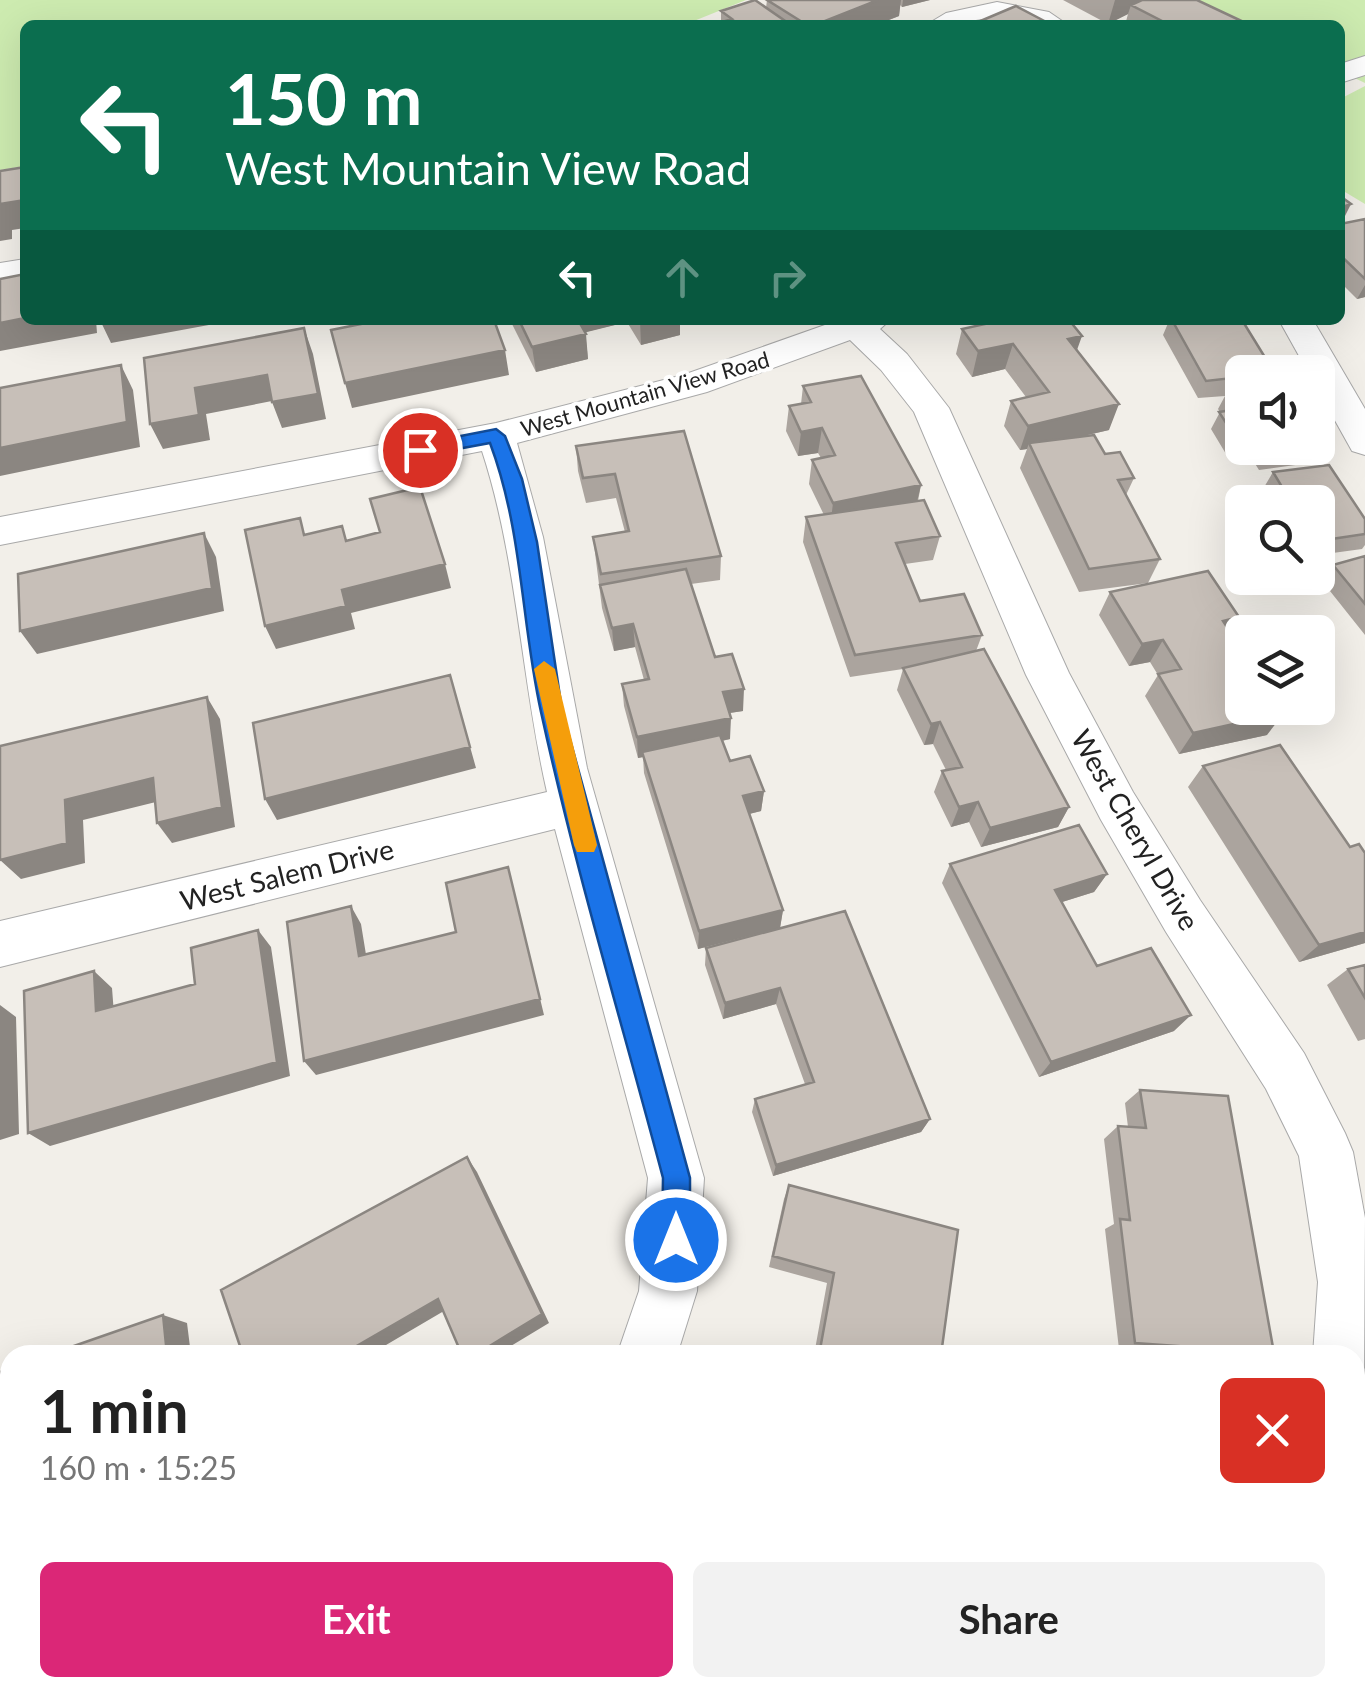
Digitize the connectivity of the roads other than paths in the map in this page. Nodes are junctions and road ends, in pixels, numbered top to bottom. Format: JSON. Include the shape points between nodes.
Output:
{"nodes":[{"id":1,"x":954,"y":20,"type":"edge"},
{"id":2,"x":1042,"y":20,"type":"edge"},
{"id":3,"x":862,"y":325,"type":"edge"},
{"id":4,"x":866,"y":325,"type":"edge"},
{"id":5,"x":1299,"y":325,"type":"edge"},
{"id":6,"x":496,"y":436,"type":"junction"},
{"id":7,"x":1365,"y":442,"type":"edge"},
{"id":8,"x":0,"y":530,"type":"edge"},
{"id":9,"x":574,"y":805,"type":"junction"},
{"id":10,"x":0,"y":944,"type":"edge"},
{"id":11,"x":652,"y":1345,"type":"edge"},
{"id":12,"x":1344,"y":1345,"type":"edge"}],
"edges":[{"from":1,"to":2,"type":"street","via":[[987,8]]},
{"from":3,"to":6,"type":"street","name":"West Mountain View Road","via":[[694,384]]},
{"from":4,"to":12,"type":"street","name":"West Cheryl Drive","via":[[931,408],[1048,675],[1116,806],[1285,1071],[1326,1152],[1347,1282]]},
{"from":5,"to":7,"type":"street"},
{"from":6,"to":8,"type":"street","name":"West Mountain View Road"},
{"from":6,"to":9,"type":"street","via":[[527,542],[551,710]]},
{"from":9,"to":10,"type":"street","name":"West Salem Drive"},
{"from":9,"to":11,"type":"street","via":[[676,1178],[676,1240],[663,1323]]}]}
